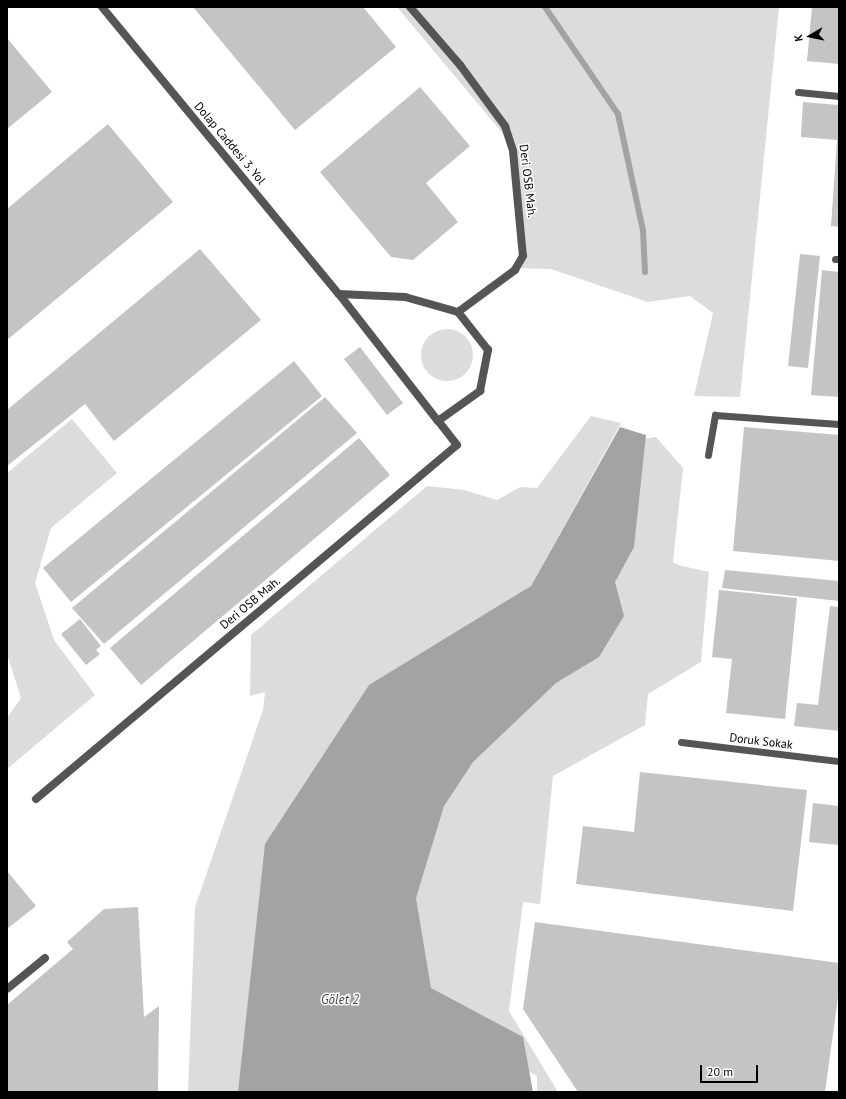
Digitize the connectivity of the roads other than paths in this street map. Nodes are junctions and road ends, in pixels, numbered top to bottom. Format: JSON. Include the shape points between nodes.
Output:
{"nodes":[{"id":1,"x":102,"y":7,"type":"edge"},
{"id":2,"x":410,"y":7,"type":"edge"},
{"id":3,"x":798,"y":92,"type":"dead end"},
{"id":4,"x":839,"y":96,"type":"edge"},
{"id":5,"x":339,"y":294,"type":"junction"},
{"id":6,"x":458,"y":312,"type":"junction"},
{"id":7,"x":438,"y":421,"type":"junction"},
{"id":8,"x":839,"y":424,"type":"edge"},
{"id":9,"x":708,"y":455,"type":"dead end"},
{"id":10,"x":681,"y":742,"type":"dead end"},
{"id":11,"x":839,"y":761,"type":"edge"},
{"id":12,"x":36,"y":799,"type":"dead end"},
{"id":13,"x":45,"y":958,"type":"dead end"},
{"id":14,"x":7,"y":989,"type":"edge"}],
"edges":[{"from":1,"to":5,"type":"street","name":"Dolap Caddesi 3. Yol"},
{"from":2,"to":6,"type":"street","name":"Deri OSB Mah.","via":[[460,65],[505,126],[513,151],[523,256],[515,270]]},
{"from":3,"to":4,"type":"lane"},
{"from":5,"to":6,"type":"street","via":[[405,297]]},
{"from":5,"to":7,"type":"street","name":"Dolap Caddesi 3. Yol"},
{"from":6,"to":7,"type":"street","via":[[488,350],[480,391]]},
{"from":7,"to":12,"type":"street","name":"Deri OSB Mah.","via":[[457,445]]},
{"from":8,"to":9,"type":"lane","via":[[715,415]]},
{"from":10,"to":11,"type":"lane","name":"Doruk Sokak"},
{"from":13,"to":14,"type":"street"}]}
